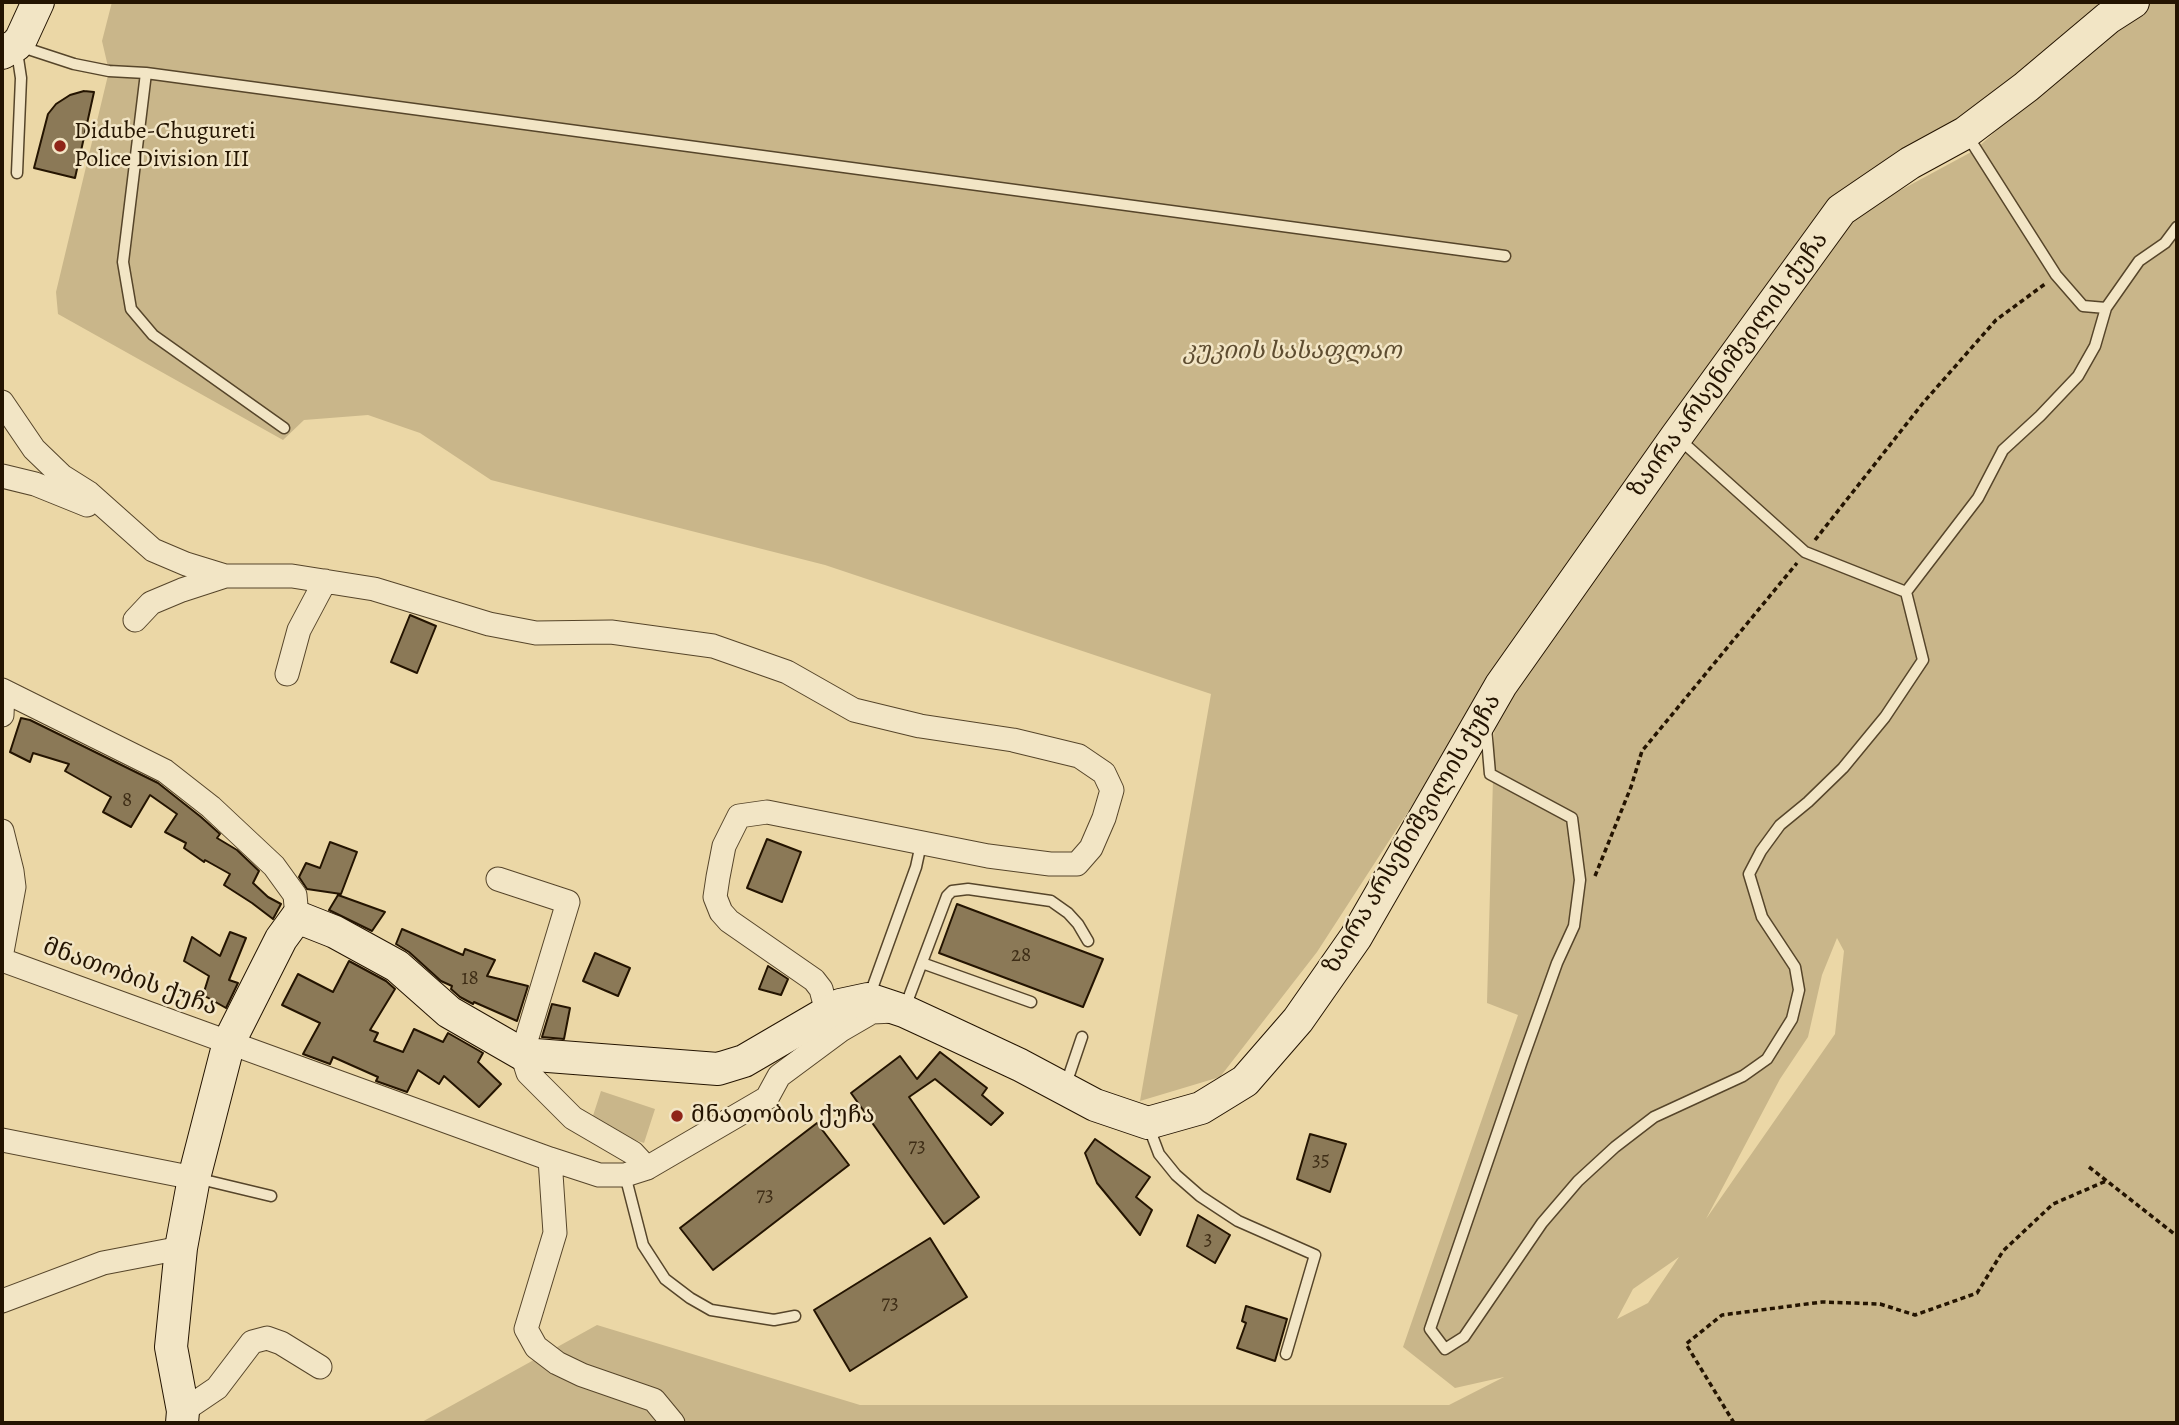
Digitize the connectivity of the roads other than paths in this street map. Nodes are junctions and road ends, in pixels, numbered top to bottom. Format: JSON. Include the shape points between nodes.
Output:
{"nodes":[{"id":1,"x":12,"y":2,"type":"edge"},
{"id":2,"x":38,"y":2,"type":"edge"},
{"id":3,"x":2133,"y":2,"type":"edge"},
{"id":4,"x":14,"y":43,"type":"edge"},
{"id":5,"x":146,"y":73,"type":"junction"},
{"id":6,"x":1965,"y":132,"type":"junction"},
{"id":7,"x":17,"y":173,"type":"dead end"},
{"id":8,"x":2177,"y":227,"type":"edge"},
{"id":9,"x":1506,"y":256,"type":"dead end"},
{"id":10,"x":2106,"y":308,"type":"junction"},
{"id":11,"x":2,"y":402,"type":"edge"},
{"id":12,"x":284,"y":428,"type":"dead end"},
{"id":13,"x":1676,"y":436,"type":"junction"},
{"id":14,"x":2,"y":476,"type":"edge"},
{"id":15,"x":113,"y":515,"type":"junction"},
{"id":16,"x":225,"y":576,"type":"junction"},
{"id":17,"x":325,"y":581,"type":"junction"},
{"id":18,"x":1906,"y":592,"type":"junction"},
{"id":19,"x":135,"y":620,"type":"dead end"},
{"id":20,"x":287,"y":674,"type":"dead end"},
{"id":21,"x":2,"y":699,"type":"edge"},
{"id":22,"x":1485,"y":716,"type":"junction"},
{"id":23,"x":2,"y":831,"type":"edge"},
{"id":24,"x":921,"y":844,"type":"junction"},
{"id":25,"x":498,"y":879,"type":"dead end"},
{"id":26,"x":8,"y":884,"type":"edge"},
{"id":27,"x":297,"y":917,"type":"junction"},
{"id":28,"x":1088,"y":941,"type":"dead end"},
{"id":29,"x":2,"y":953,"type":"edge"},
{"id":30,"x":2,"y":960,"type":"edge"},
{"id":31,"x":922,"y":963,"type":"junction"},
{"id":32,"x":868,"y":999,"type":"junction"},
{"id":33,"x":1031,"y":1002,"type":"dead end"},
{"id":34,"x":904,"y":1011,"type":"junction"},
{"id":35,"x":834,"y":1021,"type":"junction"},
{"id":36,"x":1082,"y":1037,"type":"dead end"},
{"id":37,"x":229,"y":1042,"type":"junction"},
{"id":38,"x":522,"y":1054,"type":"junction"},
{"id":39,"x":1064,"y":1089,"type":"junction"},
{"id":40,"x":1148,"y":1123,"type":"junction"},
{"id":41,"x":2,"y":1140,"type":"edge"},
{"id":42,"x":550,"y":1159,"type":"junction"},
{"id":43,"x":636,"y":1172,"type":"junction"},
{"id":44,"x":194,"y":1178,"type":"junction"},
{"id":45,"x":271,"y":1196,"type":"dead end"},
{"id":46,"x":181,"y":1248,"type":"junction"},
{"id":47,"x":2,"y":1301,"type":"edge"},
{"id":48,"x":794,"y":1317,"type":"dead end"},
{"id":49,"x":1286,"y":1354,"type":"dead end"},
{"id":50,"x":320,"y":1367,"type":"dead end"},
{"id":51,"x":183,"y":1417,"type":"edge"},
{"id":52,"x":673,"y":1423,"type":"edge"}],
"edges":[{"from":1,"to":4,"type":"street","via":[[21,12]]},
{"from":2,"to":4,"type":"street"},
{"from":3,"to":6,"type":"street","name":"ზაირა არსენიშვილის ქუჩა"},
{"from":4,"to":5,"type":"lane","via":[[74,64]]},
{"from":4,"to":7,"type":"lane","via":[[21,78]]},
{"from":5,"to":9,"type":"lane"},
{"from":5,"to":12,"type":"lane","via":[[123,262],[131,309],[153,335]]},
{"from":6,"to":10,"type":"lane","via":[[2056,275],[2084,306]]},
{"from":6,"to":13,"type":"street","name":"ზაირა არსენიშვილის ქუჩა","via":[[1841,211]]},
{"from":8,"to":10,"type":"lane","via":[[2165,243],[2139,261]]},
{"from":10,"to":18,"type":"lane","via":[[2095,346],[2078,376],[2003,450],[1978,498]]},
{"from":11,"to":15,"type":"street","via":[[34,449]]},
{"from":13,"to":18,"type":"lane","via":[[1805,552]]},
{"from":13,"to":22,"type":"street","name":"ზაირა არსენიშვილის ქუჩა","via":[[1501,685]]},
{"from":14,"to":15,"type":"street"},
{"from":15,"to":16,"type":"street","via":[[153,550]]},
{"from":16,"to":17,"type":"street"},
{"from":16,"to":19,"type":"street","via":[[150,603]]},
{"from":17,"to":20,"type":"street","via":[[299,630]]},
{"from":17,"to":24,"type":"street","via":[[374,589],[489,624],[536,633],[611,632],[713,646],[787,671],[854,710],[1079,757],[1104,773],[1112,790],[1091,848],[1077,864]]},
{"from":18,"to":22,"type":"lane","via":[[1923,660],[1843,768],[1780,825],[1749,874],[1762,917],[1795,967],[1799,989],[1792,1019],[1767,1059],[1743,1076],[1654,1117],[1578,1181],[1542,1223],[1464,1337],[1445,1349],[1430,1329],[1557,963],[1574,926],[1580,880],[1572,818],[1490,774]]},
{"from":21,"to":27,"type":"street","via":[[164,771],[274,866],[295,895]]},
{"from":22,"to":40,"type":"street","name":"ზაირა არსენიშვილის ქუჩა","via":[[1356,937],[1298,1020],[1245,1081],[1201,1108]]},
{"from":23,"to":26,"type":"street","via":[[12,871]]},
{"from":24,"to":32,"type":"lane"},
{"from":24,"to":35,"type":"street","via":[[767,812],[739,816],[724,846],[715,897],[721,912],[814,980]]},
{"from":25,"to":38,"type":"street","via":[[568,902]]},
{"from":26,"to":29,"type":"street"},
{"from":27,"to":37,"type":"street","via":[[281,939]]},
{"from":27,"to":38,"type":"street","via":[[397,966],[449,1012]]},
{"from":28,"to":31,"type":"lane","via":[[1068,913],[1051,901],[960,888],[947,896]]},
{"from":30,"to":37,"type":"street","name":"მნათობის ქუჩა"},
{"from":31,"to":33,"type":"lane"},
{"from":31,"to":34,"type":"lane"},
{"from":32,"to":34,"type":"street"},
{"from":32,"to":35,"type":"street","via":[[840,1004]]},
{"from":34,"to":35,"type":"street","via":[[872,1012]]},
{"from":34,"to":39,"type":"street"},
{"from":35,"to":38,"type":"street","via":[[718,1069]]},
{"from":35,"to":43,"type":"street","via":[[779,1076],[767,1098]]},
{"from":36,"to":39,"type":"lane"},
{"from":37,"to":42,"type":"street","name":"მნათობის ქუჩა"},
{"from":37,"to":44,"type":"street"},
{"from":38,"to":43,"type":"street","via":[[528,1073],[573,1118],[633,1153]]},
{"from":39,"to":40,"type":"street"},
{"from":40,"to":49,"type":"lane","via":[[1159,1154],[1200,1196],[1238,1221],[1315,1255]]},
{"from":41,"to":44,"type":"street"},
{"from":42,"to":43,"type":"street","name":"მნათობის ქუჩა","via":[[599,1175]]},
{"from":42,"to":52,"type":"street","via":[[555,1233],[526,1329],[536,1347],[557,1363],[654,1400]]},
{"from":43,"to":48,"type":"lane","via":[[643,1245],[665,1279],[711,1310],[774,1320]]},
{"from":44,"to":45,"type":"lane"},
{"from":44,"to":46,"type":"street"},
{"from":46,"to":47,"type":"street","via":[[103,1263]]},
{"from":46,"to":51,"type":"street","via":[[171,1347]]},
{"from":50,"to":51,"type":"street","via":[[281,1343],[267,1338],[252,1342],[217,1388]]}]}
